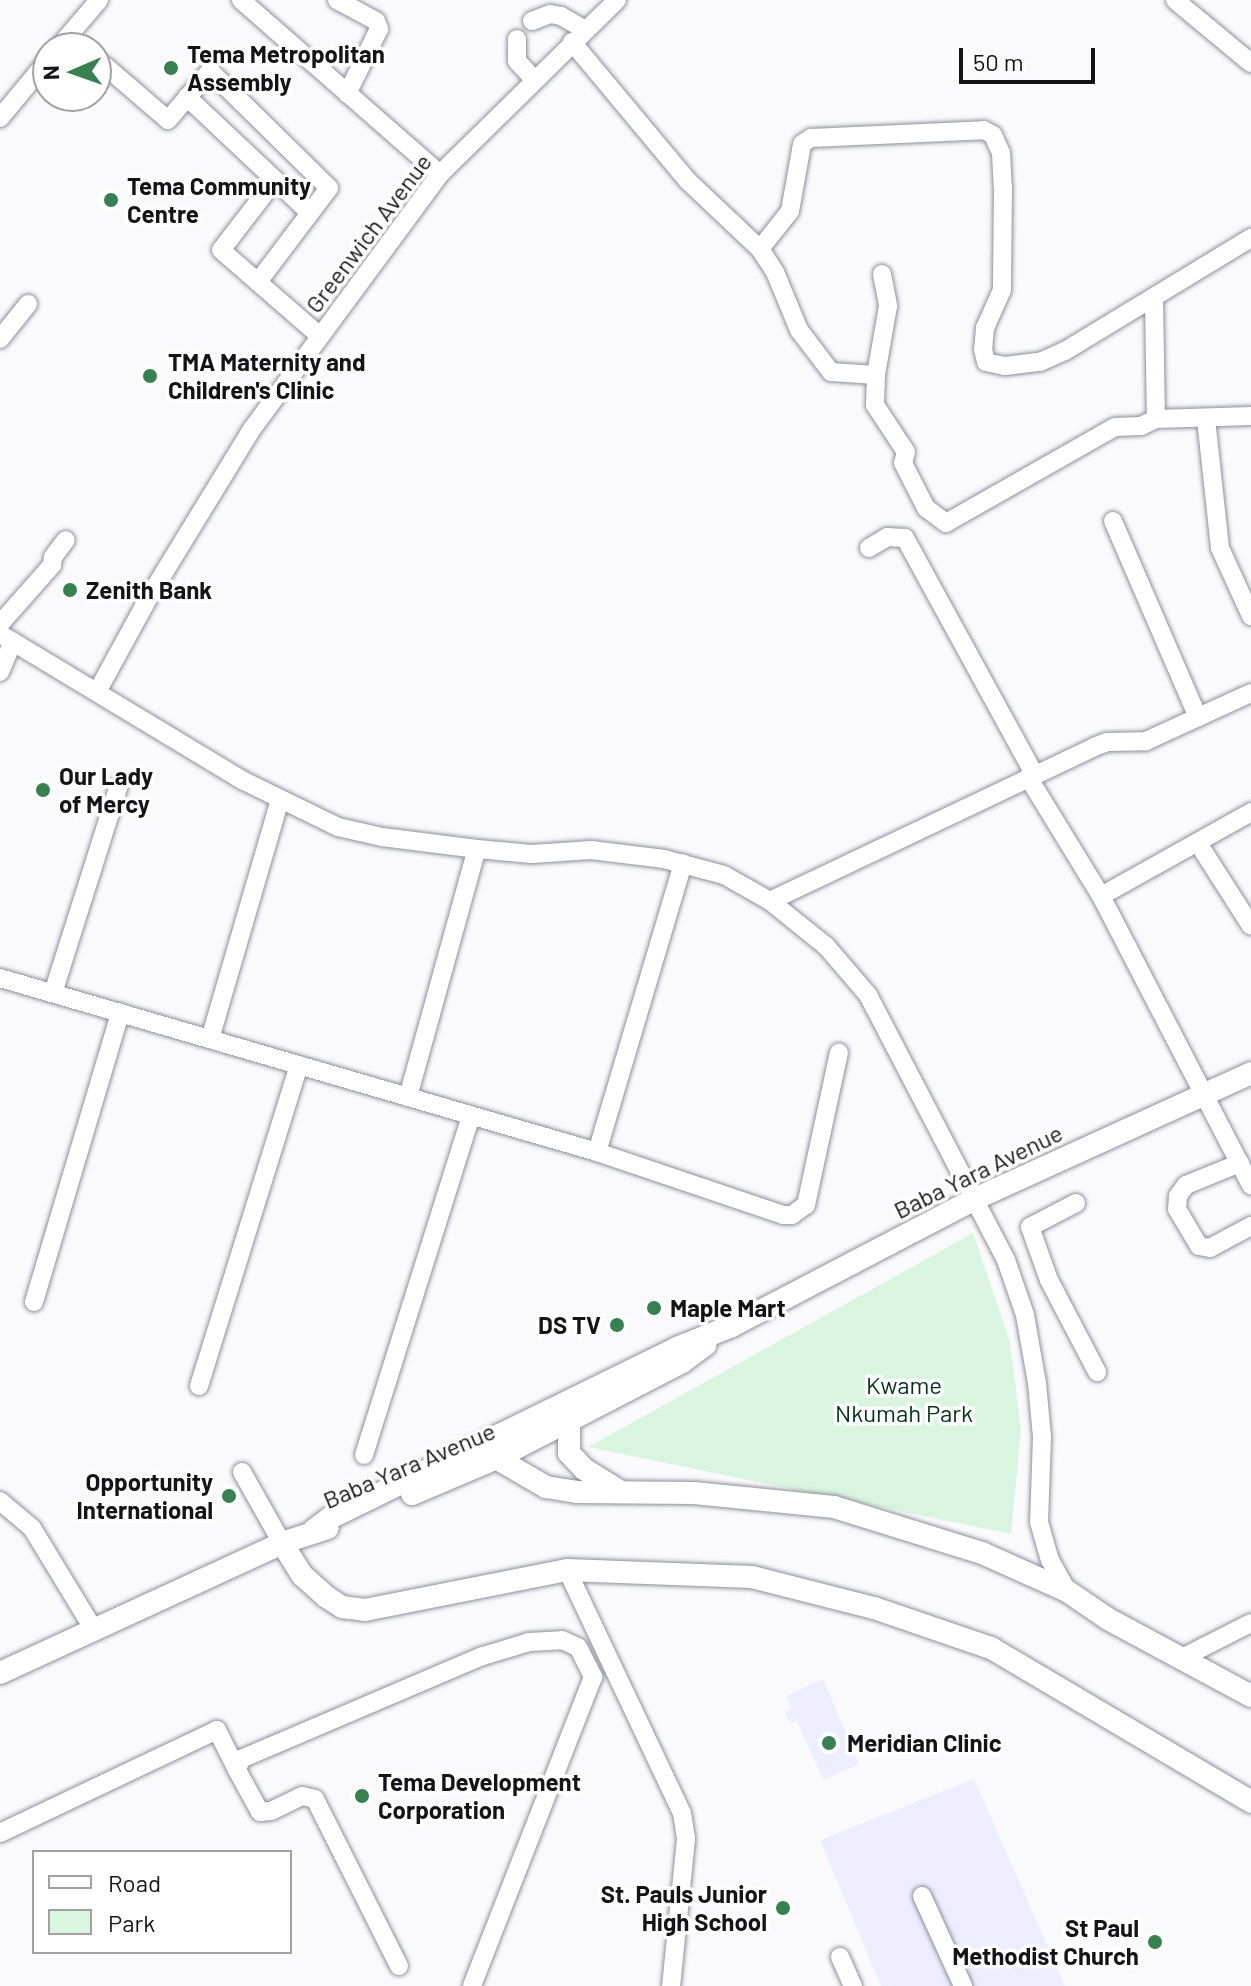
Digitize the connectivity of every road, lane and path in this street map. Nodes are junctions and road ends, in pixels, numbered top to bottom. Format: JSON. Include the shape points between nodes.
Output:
{"nodes":[{"id":1,"x":99,"y":0,"type":"edge"},
{"id":2,"x":241,"y":0,"type":"edge"},
{"id":3,"x":337,"y":0,"type":"edge"},
{"id":4,"x":617,"y":0,"type":"edge"},
{"id":5,"x":1175,"y":0,"type":"edge"},
{"id":6,"x":532,"y":21,"type":"dead end"},
{"id":7,"x":72,"y":32,"type":"edge"},
{"id":8,"x":578,"y":36,"type":"junction"},
{"id":9,"x":517,"y":39,"type":"dead end"},
{"id":10,"x":1251,"y":63,"type":"edge"},
{"id":11,"x":112,"y":72,"type":"edge"},
{"id":12,"x":32,"y":79,"type":"edge"},
{"id":13,"x":534,"y":79,"type":"junction"},
{"id":14,"x":347,"y":94,"type":"junction"},
{"id":15,"x":187,"y":97,"type":"junction"},
{"id":16,"x":0,"y":118,"type":"edge"},
{"id":17,"x":273,"y":133,"type":"junction"},
{"id":18,"x":250,"y":157,"type":"junction"},
{"id":19,"x":440,"y":174,"type":"junction"},
{"id":20,"x":275,"y":180,"type":"junction"},
{"id":21,"x":310,"y":213,"type":"junction"},
{"id":22,"x":1251,"y":238,"type":"edge"},
{"id":23,"x":760,"y":249,"type":"junction"},
{"id":24,"x":882,"y":274,"type":"dead end"},
{"id":25,"x":258,"y":282,"type":"junction"},
{"id":26,"x":1154,"y":297,"type":"junction"},
{"id":27,"x":28,"y":304,"type":"dead end"},
{"id":28,"x":320,"y":336,"type":"junction"},
{"id":29,"x":0,"y":339,"type":"edge"},
{"id":30,"x":876,"y":375,"type":"junction"},
{"id":31,"x":1251,"y":416,"type":"edge"},
{"id":32,"x":1156,"y":419,"type":"junction"},
{"id":33,"x":1206,"y":419,"type":"junction"},
{"id":34,"x":1113,"y":521,"type":"dead end"},
{"id":35,"x":66,"y":540,"type":"dead end"},
{"id":36,"x":869,"y":548,"type":"dead end"},
{"id":37,"x":1251,"y":616,"type":"edge"},
{"id":38,"x":0,"y":624,"type":"edge"},
{"id":39,"x":7,"y":638,"type":"edge"},
{"id":40,"x":0,"y":672,"type":"edge"},
{"id":41,"x":97,"y":692,"type":"junction"},
{"id":42,"x":1251,"y":693,"type":"edge"},
{"id":43,"x":1198,"y":717,"type":"junction"},
{"id":44,"x":1031,"y":775,"type":"junction"},
{"id":45,"x":119,"y":785,"type":"dead end"},
{"id":46,"x":280,"y":800,"type":"junction"},
{"id":47,"x":1251,"y":812,"type":"edge"},
{"id":48,"x":1198,"y":843,"type":"junction"},
{"id":49,"x":477,"y":849,"type":"junction"},
{"id":50,"x":683,"y":864,"type":"junction"},
{"id":51,"x":1101,"y":896,"type":"junction"},
{"id":52,"x":770,"y":901,"type":"junction"},
{"id":53,"x":1251,"y":926,"type":"edge"},
{"id":54,"x":0,"y":978,"type":"edge"},
{"id":55,"x":53,"y":993,"type":"junction"},
{"id":56,"x":120,"y":1013,"type":"junction"},
{"id":57,"x":210,"y":1039,"type":"junction"},
{"id":58,"x":839,"y":1053,"type":"dead end"},
{"id":59,"x":299,"y":1065,"type":"junction"},
{"id":60,"x":1251,"y":1073,"type":"edge"},
{"id":61,"x":1206,"y":1094,"type":"junction"},
{"id":62,"x":408,"y":1097,"type":"junction"},
{"id":63,"x":471,"y":1115,"type":"junction"},
{"id":64,"x":597,"y":1152,"type":"junction"},
{"id":65,"x":1240,"y":1163,"type":"junction"},
{"id":66,"x":1251,"y":1185,"type":"edge"},
{"id":67,"x":975,"y":1199,"type":"junction"},
{"id":68,"x":1076,"y":1203,"type":"dead end"},
{"id":69,"x":1251,"y":1226,"type":"edge"},
{"id":70,"x":1049,"y":1280,"type":"junction"},
{"id":71,"x":1017,"y":1293,"type":"junction"},
{"id":72,"x":34,"y":1302,"type":"dead end"},
{"id":73,"x":732,"y":1326,"type":"junction"},
{"id":74,"x":1097,"y":1372,"type":"dead end"},
{"id":75,"x":199,"y":1386,"type":"dead end"},
{"id":76,"x":569,"y":1421,"type":"junction"},
{"id":77,"x":486,"y":1453,"type":"junction"},
{"id":78,"x":364,"y":1455,"type":"dead end"},
{"id":79,"x":242,"y":1472,"type":"dead end"},
{"id":80,"x":617,"y":1490,"type":"junction"},
{"id":81,"x":0,"y":1501,"type":"edge"},
{"id":82,"x":282,"y":1543,"type":"junction"},
{"id":83,"x":567,"y":1570,"type":"junction"},
{"id":84,"x":1067,"y":1591,"type":"junction"},
{"id":85,"x":1251,"y":1623,"type":"edge"},
{"id":86,"x":94,"y":1630,"type":"junction"},
{"id":87,"x":1182,"y":1658,"type":"junction"},
{"id":88,"x":614,"y":1668,"type":"junction"},
{"id":89,"x":0,"y":1673,"type":"edge"},
{"id":90,"x":593,"y":1677,"type":"junction"},
{"id":91,"x":1251,"y":1696,"type":"edge"},
{"id":92,"x":237,"y":1770,"type":"junction"},
{"id":93,"x":1251,"y":1802,"type":"edge"},
{"id":94,"x":0,"y":1833,"type":"edge"},
{"id":95,"x":922,"y":1896,"type":"dead end"},
{"id":96,"x":840,"y":1957,"type":"dead end"},
{"id":97,"x":399,"y":1966,"type":"dead end"},
{"id":98,"x":472,"y":1986,"type":"edge"},
{"id":99,"x":671,"y":1986,"type":"edge"},
{"id":100,"x":853,"y":1986,"type":"edge"},
{"id":101,"x":963,"y":1986,"type":"edge"}],
"edges":[{"from":1,"to":7,"type":"street"},
{"from":2,"to":14,"type":"street"},
{"from":3,"to":14,"type":"street","via":[[376,21],[379,29]]},
{"from":4,"to":8,"type":"street","name":"Greenwich Avenue"},
{"from":5,"to":10,"type":"street"},
{"from":6,"to":8,"type":"street","via":[[561,16]]},
{"from":8,"to":13,"type":"street","name":"Greenwich Avenue"},
{"from":8,"to":23,"type":"street","via":[[688,181]]},
{"from":9,"to":13,"type":"street","via":[[517,61]]},
{"from":11,"to":15,"type":"street","via":[[168,120]]},
{"from":12,"to":16,"type":"street"},
{"from":13,"to":19,"type":"street","name":"Greenwich Avenue"},
{"from":14,"to":19,"type":"street"},
{"from":15,"to":17,"type":"street","via":[[210,71]]},
{"from":15,"to":18,"type":"street"},
{"from":17,"to":18,"type":"street"},
{"from":17,"to":21,"type":"street","via":[[329,188]]},
{"from":18,"to":20,"type":"street"},
{"from":19,"to":28,"type":"street","name":"Greenwich Avenue"},
{"from":20,"to":21,"type":"street"},
{"from":20,"to":25,"type":"street","via":[[221,250]]},
{"from":21,"to":25,"type":"street"},
{"from":22,"to":26,"type":"street"},
{"from":23,"to":26,"type":"street","via":[[790,211],[802,144],[811,138],[984,130],[993,135],[1001,153],[1003,187],[1002,290],[985,328],[986,362],[1040,362]]},
{"from":23,"to":30,"type":"street","via":[[799,330],[831,372]]},
{"from":24,"to":30,"type":"street","via":[[888,306]]},
{"from":25,"to":28,"type":"street"},
{"from":26,"to":32,"type":"street"},
{"from":27,"to":29,"type":"street"},
{"from":28,"to":41,"type":"street","name":"Greenwich Avenue","via":[[252,429]]},
{"from":30,"to":32,"type":"street","via":[[875,405],[906,452],[903,463],[926,508],[946,523],[1091,438]]},
{"from":31,"to":33,"type":"street"},
{"from":32,"to":33,"type":"street"},
{"from":33,"to":37,"type":"street","via":[[1220,548]]},
{"from":34,"to":43,"type":"street"},
{"from":35,"to":38,"type":"street","via":[[52,565]]},
{"from":36,"to":44,"type":"street","via":[[887,537],[905,538]]},
{"from":39,"to":40,"type":"street"},
{"from":39,"to":41,"type":"street"},
{"from":41,"to":46,"type":"street"},
{"from":42,"to":43,"type":"street"},
{"from":43,"to":44,"type":"street","via":[[1146,741],[1107,742]]},
{"from":44,"to":51,"type":"street"},
{"from":44,"to":52,"type":"street"},
{"from":45,"to":55,"type":"street"},
{"from":46,"to":49,"type":"street","via":[[338,827]]},
{"from":46,"to":57,"type":"street"},
{"from":47,"to":48,"type":"street"},
{"from":48,"to":51,"type":"street"},
{"from":48,"to":53,"type":"street"},
{"from":49,"to":50,"type":"street","via":[[532,854],[591,850]]},
{"from":49,"to":62,"type":"street"},
{"from":50,"to":52,"type":"street","via":[[724,875]]},
{"from":50,"to":64,"type":"street"},
{"from":51,"to":61,"type":"street"},
{"from":52,"to":67,"type":"street","via":[[826,946],[868,995]]},
{"from":54,"to":55,"type":"street"},
{"from":55,"to":56,"type":"street"},
{"from":56,"to":57,"type":"street"},
{"from":56,"to":72,"type":"street"},
{"from":57,"to":59,"type":"street"},
{"from":58,"to":64,"type":"street","via":[[806,1205],[792,1215]]},
{"from":59,"to":62,"type":"street"},
{"from":59,"to":75,"type":"street"},
{"from":60,"to":61,"type":"main road","name":"Baba Yara Avenue"},
{"from":61,"to":65,"type":"street"},
{"from":61,"to":67,"type":"main road","name":"Baba Yara Avenue"},
{"from":62,"to":63,"type":"street"},
{"from":63,"to":64,"type":"street"},
{"from":63,"to":78,"type":"street"},
{"from":65,"to":66,"type":"street"},
{"from":65,"to":69,"type":"street","via":[[1186,1185],[1177,1209],[1199,1246],[1210,1248]]},
{"from":67,"to":71,"type":"street"},
{"from":67,"to":73,"type":"main road","name":"Baba Yara Avenue"},
{"from":68,"to":70,"type":"street","via":[[1030,1227]]},
{"from":70,"to":71,"type":"street"},
{"from":70,"to":74,"type":"street"},
{"from":71,"to":84,"type":"street","via":[[1037,1383],[1042,1437],[1039,1522],[1050,1560]]},
{"from":73,"to":76,"type":"main road","name":"Baba Yara Avenue","via":[[682,1362]]},
{"from":73,"to":77,"type":"main road","name":"Baba Yara Avenue","via":[[677,1348]]},
{"from":76,"to":77,"type":"main road","name":"Baba Yara Avenue"},
{"from":76,"to":80,"type":"main road","via":[[569,1453]]},
{"from":77,"to":80,"type":"main road","via":[[546,1487]]},
{"from":77,"to":82,"type":"main road","name":"Baba Yara Avenue","via":[[336,1527]]},
{"from":79,"to":82,"type":"street"},
{"from":80,"to":84,"type":"main road","via":[[834,1507],[982,1553]]},
{"from":81,"to":86,"type":"street","via":[[32,1528]]},
{"from":82,"to":83,"type":"main road","via":[[302,1575],[325,1596],[342,1607],[365,1610]]},
{"from":82,"to":86,"type":"main road","name":"Baba Yara Avenue"},
{"from":83,"to":88,"type":"street"},
{"from":83,"to":93,"type":"main road","via":[[752,1577],[903,1618],[991,1648]]},
{"from":84,"to":87,"type":"main road"},
{"from":85,"to":87,"type":"street"},
{"from":86,"to":89,"type":"main road","name":"Baba Yara Avenue"},
{"from":87,"to":91,"type":"main road"},
{"from":88,"to":90,"type":"street"},
{"from":88,"to":99,"type":"street","via":[[682,1813],[686,1839]]},
{"from":90,"to":92,"type":"street","via":[[578,1647],[562,1640],[529,1642],[483,1656],[241,1759]]},
{"from":90,"to":98,"type":"street"},
{"from":92,"to":94,"type":"street","via":[[217,1730]]},
{"from":92,"to":97,"type":"street","via":[[260,1812],[302,1796],[315,1799]]},
{"from":95,"to":101,"type":"street"},
{"from":96,"to":100,"type":"street"}]}
